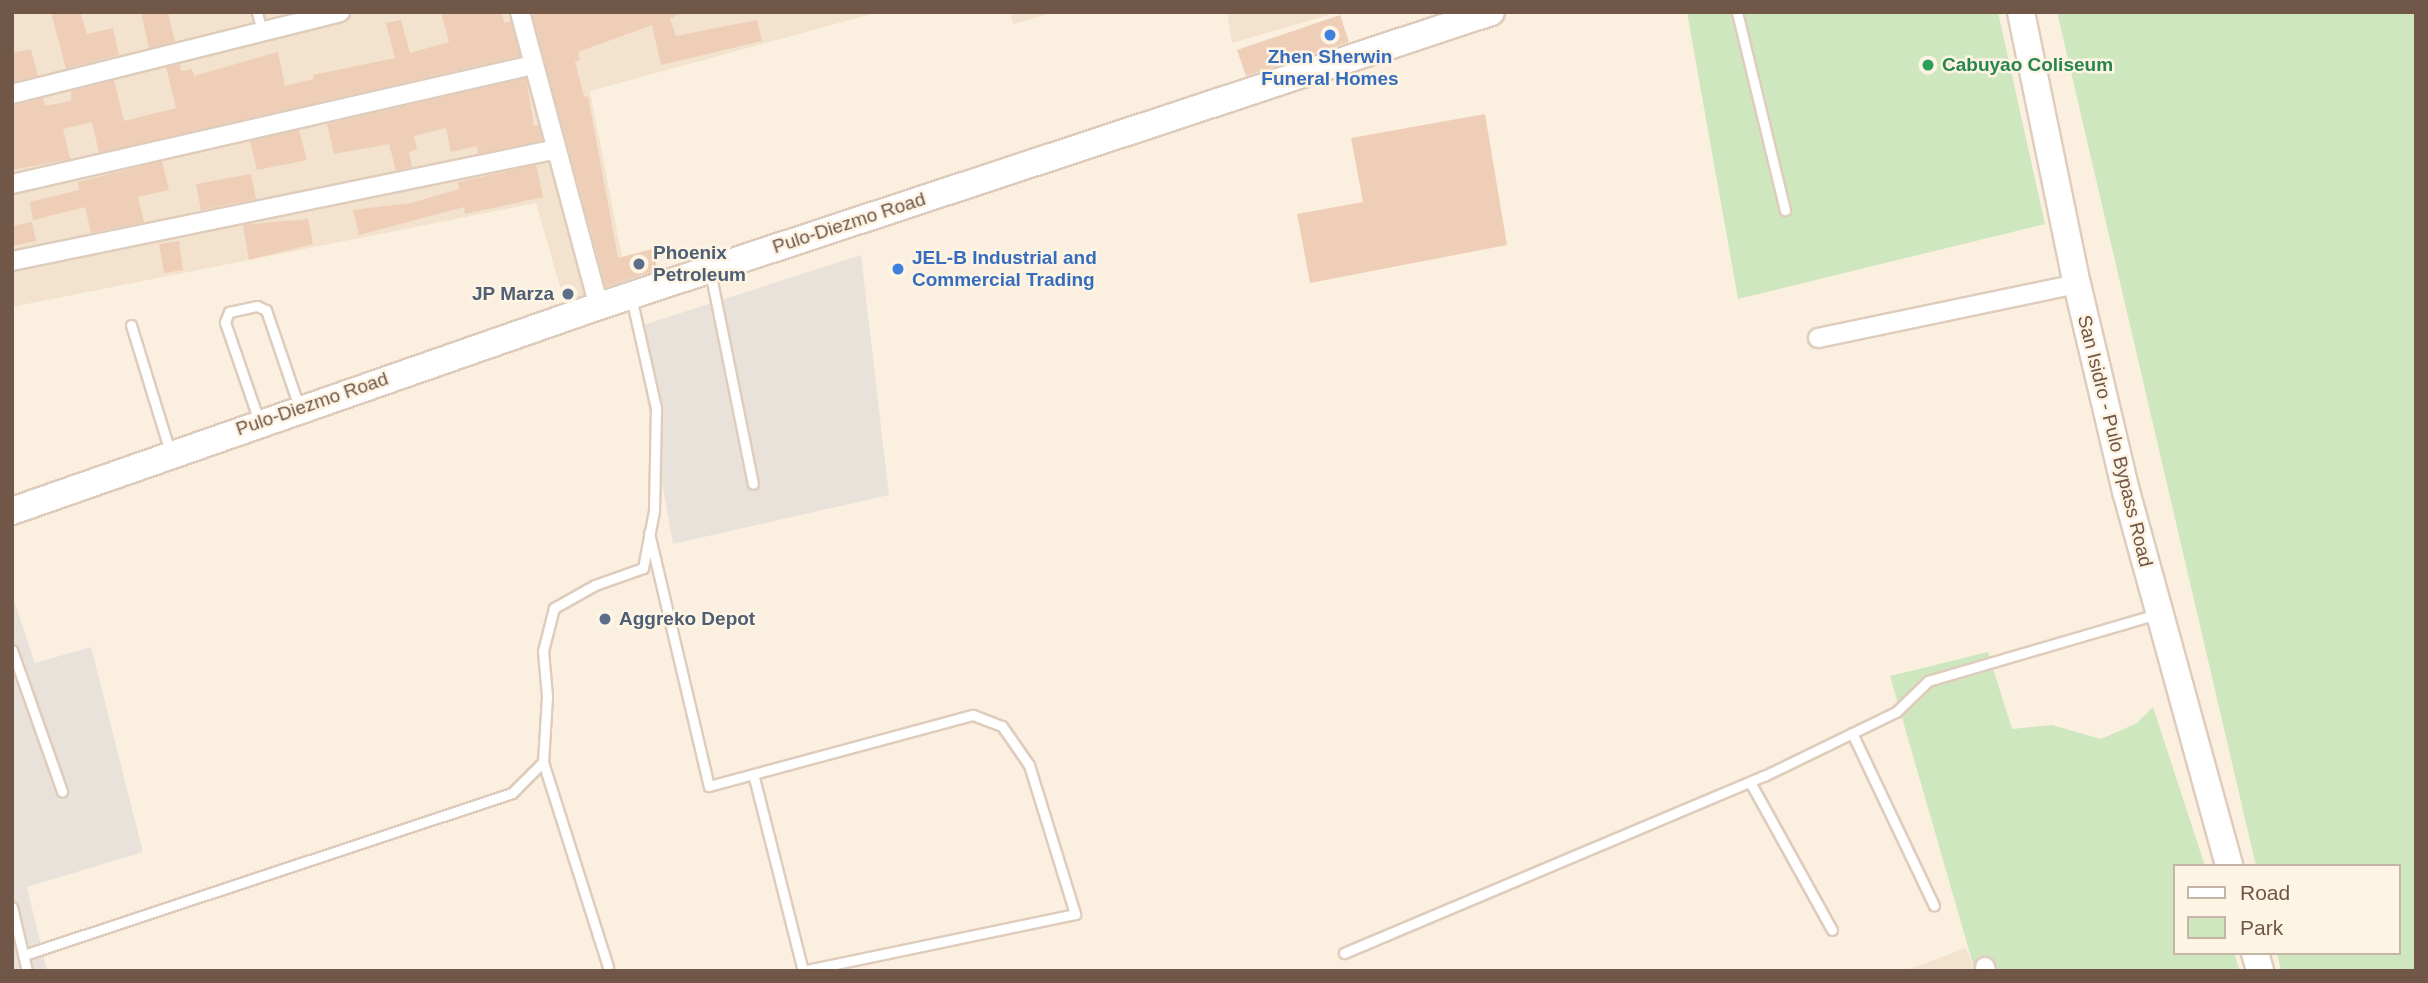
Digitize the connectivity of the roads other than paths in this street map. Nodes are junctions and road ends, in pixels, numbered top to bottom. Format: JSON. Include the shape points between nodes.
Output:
{"nodes":[{"id":1,"x":257,"y":12,"type":"edge"},
{"id":2,"x":340,"y":12,"type":"edge"},
{"id":3,"x":520,"y":12,"type":"edge"},
{"id":4,"x":1491,"y":12,"type":"edge"},
{"id":5,"x":1737,"y":12,"type":"edge"},
{"id":6,"x":2021,"y":12,"type":"edge"},
{"id":7,"x":262,"y":32,"type":"junction"},
{"id":8,"x":533,"y":65,"type":"junction"},
{"id":9,"x":12,"y":94,"type":"edge"},
{"id":10,"x":557,"y":149,"type":"junction"},
{"id":11,"x":12,"y":184,"type":"edge"},
{"id":12,"x":1786,"y":210,"type":"dead end"},
{"id":13,"x":12,"y":261,"type":"edge"},
{"id":14,"x":710,"y":270,"type":"junction"},
{"id":15,"x":2077,"y":284,"type":"junction"},
{"id":16,"x":631,"y":296,"type":"junction"},
{"id":17,"x":598,"y":306,"type":"junction"},
{"id":18,"x":131,"y":325,"type":"dead end"},
{"id":19,"x":1818,"y":338,"type":"dead end"},
{"id":20,"x":299,"y":408,"type":"junction"},
{"id":21,"x":260,"y":422,"type":"junction"},
{"id":22,"x":170,"y":454,"type":"junction"},
{"id":23,"x":753,"y":484,"type":"dead end"},
{"id":24,"x":12,"y":511,"type":"edge"},
{"id":25,"x":649,"y":533,"type":"junction"},
{"id":26,"x":2159,"y":614,"type":"junction"},
{"id":27,"x":12,"y":650,"type":"edge"},
{"id":28,"x":1852,"y":733,"type":"junction"},
{"id":29,"x":543,"y":762,"type":"junction"},
{"id":30,"x":752,"y":774,"type":"junction"},
{"id":31,"x":1751,"y":782,"type":"junction"},
{"id":32,"x":62,"y":791,"type":"dead end"},
{"id":33,"x":2228,"y":864,"type":"edge"},
{"id":34,"x":1934,"y":906,"type":"dead end"},
{"id":35,"x":12,"y":907,"type":"edge"},
{"id":36,"x":1832,"y":930,"type":"dead end"},
{"id":37,"x":1344,"y":953,"type":"dead end"},
{"id":38,"x":24,"y":955,"type":"junction"},
{"id":39,"x":608,"y":967,"type":"dead end"},
{"id":40,"x":27,"y":971,"type":"edge"}],
"edges":[{"from":1,"to":7,"type":"lane"},
{"from":2,"to":7,"type":"street"},
{"from":3,"to":8,"type":"street"},
{"from":4,"to":14,"type":"main road","name":"Pulo-Diezmo Road"},
{"from":5,"to":12,"type":"lane"},
{"from":6,"to":15,"type":"main road","name":"San Isidro - Pulo Bypass Road"},
{"from":7,"to":9,"type":"street"},
{"from":8,"to":10,"type":"street"},
{"from":8,"to":11,"type":"street"},
{"from":10,"to":13,"type":"street"},
{"from":10,"to":17,"type":"street"},
{"from":14,"to":16,"type":"main road","name":"Pulo-Diezmo Road"},
{"from":14,"to":23,"type":"lane"},
{"from":15,"to":19,"type":"street"},
{"from":15,"to":26,"type":"main road","name":"San Isidro - Pulo Bypass Road"},
{"from":16,"to":17,"type":"main road","name":"Pulo-Diezmo Road"},
{"from":16,"to":25,"type":"lane","via":[[656,408]]},
{"from":17,"to":20,"type":"main road","name":"Pulo-Diezmo Road"},
{"from":18,"to":22,"type":"lane"},
{"from":20,"to":21,"type":"main road","name":"Pulo-Diezmo Road"},
{"from":20,"to":21,"type":"lane","via":[[266,310],[257,306],[229,312],[225,322]]},
{"from":21,"to":22,"type":"main road","name":"Pulo-Diezmo Road"},
{"from":22,"to":24,"type":"main road","name":"Pulo-Diezmo Road"},
{"from":25,"to":29,"type":"lane","via":[[643,568],[595,585],[554,608],[543,651],[547,696]]},
{"from":25,"to":30,"type":"lane","via":[[709,786]]},
{"from":26,"to":28,"type":"lane","via":[[1928,681],[1896,712]]},
{"from":26,"to":33,"type":"main road","name":"San Isidro - Pulo Bypass Road"},
{"from":27,"to":32,"type":"lane"},
{"from":28,"to":31,"type":"lane"},
{"from":28,"to":34,"type":"lane"},
{"from":29,"to":38,"type":"lane","via":[[512,793]]},
{"from":29,"to":39,"type":"lane"},
{"from":30,"to":30,"type":"lane","via":[[803,971],[1075,914],[1029,765],[1002,726],[973,715]]},
{"from":31,"to":36,"type":"lane"},
{"from":31,"to":37,"type":"lane"},
{"from":35,"to":38,"type":"lane"},
{"from":38,"to":40,"type":"lane"}]}
